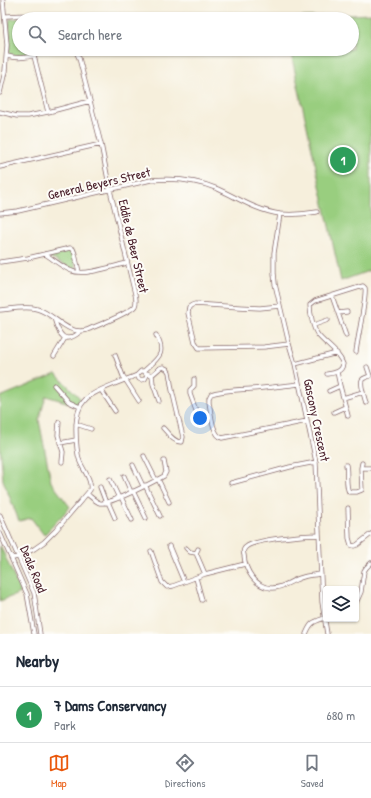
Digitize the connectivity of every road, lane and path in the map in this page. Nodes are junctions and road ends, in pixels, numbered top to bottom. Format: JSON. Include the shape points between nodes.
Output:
{"nodes":[{"id":1,"x":4,"y":0,"type":"edge"},
{"id":2,"x":5,"y":16,"type":"junction"},
{"id":3,"x":12,"y":16,"type":"edge"},
{"id":4,"x":7,"y":56,"type":"junction"},
{"id":5,"x":34,"y":56,"type":"joint"},
{"id":6,"x":78,"y":56,"type":"edge"},
{"id":7,"x":0,"y":93,"type":"edge"},
{"id":8,"x":90,"y":101,"type":"junction"},
{"id":9,"x":0,"y":112,"type":"edge"},
{"id":10,"x":48,"y":112,"type":"junction"},
{"id":11,"x":101,"y":144,"type":"junction"},
{"id":12,"x":0,"y":167,"type":"edge"},
{"id":13,"x":110,"y":190,"type":"junction"},
{"id":14,"x":317,"y":212,"type":"dead end"},
{"id":15,"x":0,"y":213,"type":"edge"},
{"id":16,"x":280,"y":214,"type":"junction"},
{"id":17,"x":45,"y":254,"type":"junction"},
{"id":18,"x":0,"y":262,"type":"edge"},
{"id":19,"x":128,"y":263,"type":"junction"},
{"id":20,"x":79,"y":272,"type":"junction"},
{"id":21,"x":332,"y":296,"type":"junction"},
{"id":22,"x":280,"y":306,"type":"junction"},
{"id":23,"x":0,"y":310,"type":"edge"},
{"id":24,"x":347,"y":312,"type":"dead end"},
{"id":25,"x":338,"y":313,"type":"junction"},
{"id":26,"x":53,"y":317,"type":"junction"},
{"id":27,"x":328,"y":320,"type":"dead end"},
{"id":28,"x":314,"y":325,"type":"junction"},
{"id":29,"x":81,"y":331,"type":"junction"},
{"id":30,"x":156,"y":335,"type":"dead end"},
{"id":31,"x":346,"y":336,"type":"dead end"},
{"id":32,"x":65,"y":338,"type":"junction"},
{"id":33,"x":289,"y":344,"type":"junction"},
{"id":34,"x":356,"y":352,"type":"dead end"},
{"id":35,"x":337,"y":353,"type":"junction"},
{"id":36,"x":115,"y":355,"type":"dead end"},
{"id":37,"x":54,"y":356,"type":"dead end"},
{"id":38,"x":295,"y":364,"type":"junction"},
{"id":39,"x":367,"y":367,"type":"dead end"},
{"id":40,"x":145,"y":372,"type":"junction"},
{"id":41,"x":337,"y":372,"type":"junction"},
{"id":42,"x":327,"y":374,"type":"dead end"},
{"id":43,"x":152,"y":375,"type":"junction"},
{"id":44,"x":137,"y":376,"type":"junction"},
{"id":45,"x":371,"y":377,"type":"edge"},
{"id":46,"x":194,"y":378,"type":"dead end"},
{"id":47,"x":126,"y":380,"type":"junction"},
{"id":48,"x":299,"y":384,"type":"junction"},
{"id":49,"x":54,"y":386,"type":"dead end"},
{"id":50,"x":340,"y":386,"type":"junction"},
{"id":51,"x":101,"y":390,"type":"junction"},
{"id":52,"x":329,"y":391,"type":"dead end"},
{"id":53,"x":363,"y":392,"type":"junction"},
{"id":54,"x":343,"y":398,"type":"junction"},
{"id":55,"x":139,"y":401,"type":"dead end"},
{"id":56,"x":159,"y":401,"type":"dead end"},
{"id":57,"x":366,"y":403,"type":"dead end"},
{"id":58,"x":80,"y":407,"type":"junction"},
{"id":59,"x":345,"y":407,"type":"junction"},
{"id":60,"x":115,"y":411,"type":"dead end"},
{"id":61,"x":334,"y":412,"type":"dead end"},
{"id":62,"x":211,"y":415,"type":"junction"},
{"id":63,"x":348,"y":416,"type":"dead end"},
{"id":64,"x":307,"y":421,"type":"junction"},
{"id":65,"x":59,"y":422,"type":"dead end"},
{"id":66,"x":76,"y":424,"type":"junction"},
{"id":67,"x":163,"y":428,"type":"dead end"},
{"id":68,"x":91,"y":429,"type":"dead end"},
{"id":69,"x":76,"y":440,"type":"junction"},
{"id":70,"x":60,"y":443,"type":"junction"},
{"id":71,"x":144,"y":456,"type":"dead end"},
{"id":72,"x":164,"y":461,"type":"dead end"},
{"id":73,"x":62,"y":462,"type":"dead end"},
{"id":74,"x":316,"y":462,"type":"junction"},
{"id":75,"x":362,"y":463,"type":"dead end"},
{"id":76,"x":133,"y":465,"type":"dead end"},
{"id":77,"x":346,"y":466,"type":"dead end"},
{"id":78,"x":361,"y":468,"type":"junction"},
{"id":79,"x":371,"y":468,"type":"edge"},
{"id":80,"x":124,"y":476,"type":"dead end"},
{"id":81,"x":110,"y":479,"type":"dead end"},
{"id":82,"x":157,"y":480,"type":"junction"},
{"id":83,"x":231,"y":483,"type":"dead end"},
{"id":84,"x":144,"y":486,"type":"junction"},
{"id":85,"x":100,"y":487,"type":"dead end"},
{"id":86,"x":132,"y":492,"type":"junction"},
{"id":87,"x":88,"y":494,"type":"junction"},
{"id":88,"x":120,"y":497,"type":"junction"},
{"id":89,"x":107,"y":502,"type":"junction"},
{"id":90,"x":169,"y":502,"type":"dead end"},
{"id":91,"x":348,"y":508,"type":"dead end"},
{"id":92,"x":0,"y":515,"type":"edge"},
{"id":93,"x":160,"y":516,"type":"dead end"},
{"id":94,"x":115,"y":518,"type":"dead end"},
{"id":95,"x":146,"y":518,"type":"dead end"},
{"id":96,"x":132,"y":520,"type":"dead end"},
{"id":97,"x":0,"y":533,"type":"edge"},
{"id":98,"x":371,"y":534,"type":"edge"},
{"id":99,"x":319,"y":536,"type":"junction"},
{"id":100,"x":169,"y":546,"type":"dead end"},
{"id":101,"x":186,"y":548,"type":"dead end"},
{"id":102,"x":151,"y":551,"type":"dead end"},
{"id":103,"x":10,"y":555,"type":"junction"},
{"id":104,"x":18,"y":557,"type":"junction"},
{"id":105,"x":245,"y":564,"type":"junction"},
{"id":106,"x":369,"y":564,"type":"edge"},
{"id":107,"x":16,"y":568,"type":"junction"},
{"id":108,"x":371,"y":569,"type":"edge"},
{"id":109,"x":205,"y":574,"type":"junction"},
{"id":110,"x":321,"y":574,"type":"junction"},
{"id":111,"x":196,"y":578,"type":"junction"},
{"id":112,"x":184,"y":582,"type":"junction"},
{"id":113,"x":359,"y":596,"type":"edge"},
{"id":114,"x":202,"y":600,"type":"dead end"},
{"id":115,"x":323,"y":607,"type":"edge"},
{"id":116,"x":323,"y":619,"type":"edge"},
{"id":117,"x":326,"y":622,"type":"edge"},
{"id":118,"x":40,"y":632,"type":"edge"},
{"id":119,"x":33,"y":633,"type":"edge"},
{"id":120,"x":306,"y":634,"type":"edge"},
{"id":121,"x":327,"y":634,"type":"edge"}],
"edges":[{"from":1,"to":2,"type":"street"},
{"from":2,"to":3,"type":"street"},
{"from":2,"to":4,"type":"street"},
{"from":4,"to":5,"type":"street"},
{"from":4,"to":7,"type":"street"},
{"from":5,"to":10,"type":"street"},
{"from":6,"to":8,"type":"street","name":"Eddie de Beer Street"},
{"from":8,"to":10,"type":"street"},
{"from":8,"to":11,"type":"street","name":"Eddie de Beer Street"},
{"from":9,"to":10,"type":"street","via":[[22,117]]},
{"from":11,"to":12,"type":"street"},
{"from":11,"to":13,"type":"street","name":"Eddie de Beer Street"},
{"from":13,"to":15,"type":"street","name":"General Beyers Street"},
{"from":13,"to":16,"type":"street","name":"General Beyers Street","via":[[151,180],[197,182],[218,189],[242,202]]},
{"from":13,"to":19,"type":"street","name":"Eddie de Beer Street"},
{"from":14,"to":16,"type":"street","name":"General Beyers Street"},
{"from":16,"to":22,"type":"street","name":"Gascony Crescent","via":[[274,263]]},
{"from":17,"to":18,"type":"street"},
{"from":17,"to":20,"type":"street","via":[[72,272]]},
{"from":17,"to":20,"type":"street","via":[[71,248],[74,250]]},
{"from":19,"to":20,"type":"street"},
{"from":19,"to":29,"type":"street","name":"Eddie de Beer Street","via":[[135,305],[124,313]]},
{"from":21,"to":25,"type":"street"},
{"from":21,"to":28,"type":"street","via":[[310,304]]},
{"from":21,"to":34,"type":"street","via":[[364,287]]},
{"from":22,"to":33,"type":"street","name":"Gascony Crescent"},
{"from":22,"to":33,"type":"street","via":[[256,308],[195,304],[189,307],[188,313],[194,342],[199,348]]},
{"from":23,"to":26,"type":"street","via":[[33,308]]},
{"from":24,"to":25,"type":"street"},
{"from":25,"to":31,"type":"street"},
{"from":26,"to":29,"type":"street","via":[[67,327]]},
{"from":26,"to":32,"type":"street","via":[[58,331]]},
{"from":27,"to":28,"type":"street"},
{"from":28,"to":35,"type":"street","via":[[318,335]]},
{"from":29,"to":32,"type":"street","via":[[71,338]]},
{"from":30,"to":40,"type":"street","via":[[161,354]]},
{"from":32,"to":37,"type":"street"},
{"from":33,"to":38,"type":"street","name":"Gascony Crescent"},
{"from":35,"to":38,"type":"street"},
{"from":35,"to":41,"type":"street","via":[[344,364]]},
{"from":36,"to":47,"type":"street"},
{"from":38,"to":48,"type":"street","name":"Gascony Crescent"},
{"from":39,"to":45,"type":"street"},
{"from":40,"to":43,"type":"street"},
{"from":40,"to":44,"type":"street","via":[[140,371]]},
{"from":40,"to":44,"type":"street","via":[[144,380]]},
{"from":41,"to":42,"type":"street"},
{"from":41,"to":50,"type":"street"},
{"from":43,"to":56,"type":"street"},
{"from":43,"to":67,"type":"street","via":[[162,367],[169,372],[182,440],[176,441]]},
{"from":44,"to":47,"type":"street"},
{"from":45,"to":53,"type":"street","via":[[362,380]]},
{"from":46,"to":62,"type":"street","via":[[190,394],[198,416],[202,418]]},
{"from":47,"to":51,"type":"street"},
{"from":47,"to":55,"type":"street"},
{"from":48,"to":62,"type":"street","via":[[213,393],[209,398]]},
{"from":48,"to":64,"type":"street","name":"Gascony Crescent"},
{"from":49,"to":58,"type":"street","via":[[69,402]]},
{"from":50,"to":52,"type":"street"},
{"from":50,"to":54,"type":"street"},
{"from":51,"to":58,"type":"street","via":[[90,395]]},
{"from":51,"to":60,"type":"street"},
{"from":53,"to":54,"type":"street"},
{"from":53,"to":57,"type":"street"},
{"from":54,"to":59,"type":"street"},
{"from":58,"to":66,"type":"street"},
{"from":59,"to":61,"type":"street"},
{"from":59,"to":63,"type":"street"},
{"from":62,"to":64,"type":"street","via":[[216,434],[222,438]]},
{"from":64,"to":74,"type":"street","name":"Gascony Crescent"},
{"from":65,"to":70,"type":"street"},
{"from":66,"to":68,"type":"street"},
{"from":66,"to":69,"type":"street"},
{"from":69,"to":70,"type":"street"},
{"from":69,"to":87,"type":"street","via":[[79,460],[90,482]]},
{"from":70,"to":73,"type":"street","via":[[63,452]]},
{"from":71,"to":82,"type":"street"},
{"from":72,"to":82,"type":"street","via":[[166,474]]},
{"from":74,"to":83,"type":"street"},
{"from":74,"to":99,"type":"street","name":"Gascony Crescent"},
{"from":75,"to":78,"type":"street"},
{"from":76,"to":84,"type":"street"},
{"from":77,"to":78,"type":"street","via":[[349,492],[362,490]]},
{"from":78,"to":79,"type":"street"},
{"from":80,"to":86,"type":"street"},
{"from":81,"to":88,"type":"street"},
{"from":82,"to":84,"type":"street"},
{"from":82,"to":90,"type":"street"},
{"from":84,"to":86,"type":"street"},
{"from":84,"to":93,"type":"street"},
{"from":85,"to":89,"type":"street"},
{"from":86,"to":88,"type":"street"},
{"from":86,"to":95,"type":"street"},
{"from":87,"to":89,"type":"street","via":[[99,503]]},
{"from":87,"to":104,"type":"street","via":[[48,538]]},
{"from":88,"to":89,"type":"street"},
{"from":88,"to":96,"type":"street"},
{"from":89,"to":94,"type":"street"},
{"from":91,"to":98,"type":"street","via":[[351,545],[357,545]]},
{"from":92,"to":104,"type":"street","name":"Deale Road"},
{"from":97,"to":103,"type":"street","name":"Deale Road"},
{"from":99,"to":105,"type":"street","via":[[287,537],[249,545],[244,551]]},
{"from":99,"to":110,"type":"street","name":"Gascony Crescent"},
{"from":100,"to":112,"type":"street"},
{"from":101,"to":109,"type":"street","via":[[190,552],[197,551]]},
{"from":102,"to":112,"type":"street","via":[[165,586],[169,588]]},
{"from":103,"to":104,"type":"street","via":[[13,558]]},
{"from":103,"to":107,"type":"street","name":"Deale Road"},
{"from":104,"to":107,"type":"street"},
{"from":104,"to":118,"type":"street","name":"Deale Road","via":[[36,599]]},
{"from":105,"to":109,"type":"street"},
{"from":105,"to":110,"type":"street","via":[[250,574],[265,588],[278,588],[301,577]]},
{"from":106,"to":108,"type":"street"},
{"from":106,"to":113,"type":"street","via":[[364,571]]},
{"from":107,"to":119,"type":"street","name":"Deale Road","via":[[27,594]]},
{"from":109,"to":111,"type":"street"},
{"from":110,"to":115,"type":"street","name":"Gascony Crescent"},
{"from":111,"to":112,"type":"street"},
{"from":111,"to":114,"type":"street"},
{"from":116,"to":120,"type":"street","via":[[312,623]]},
{"from":117,"to":121,"type":"street","name":"Gascony Crescent"},
{"from":118,"to":119,"type":"street"}]}
